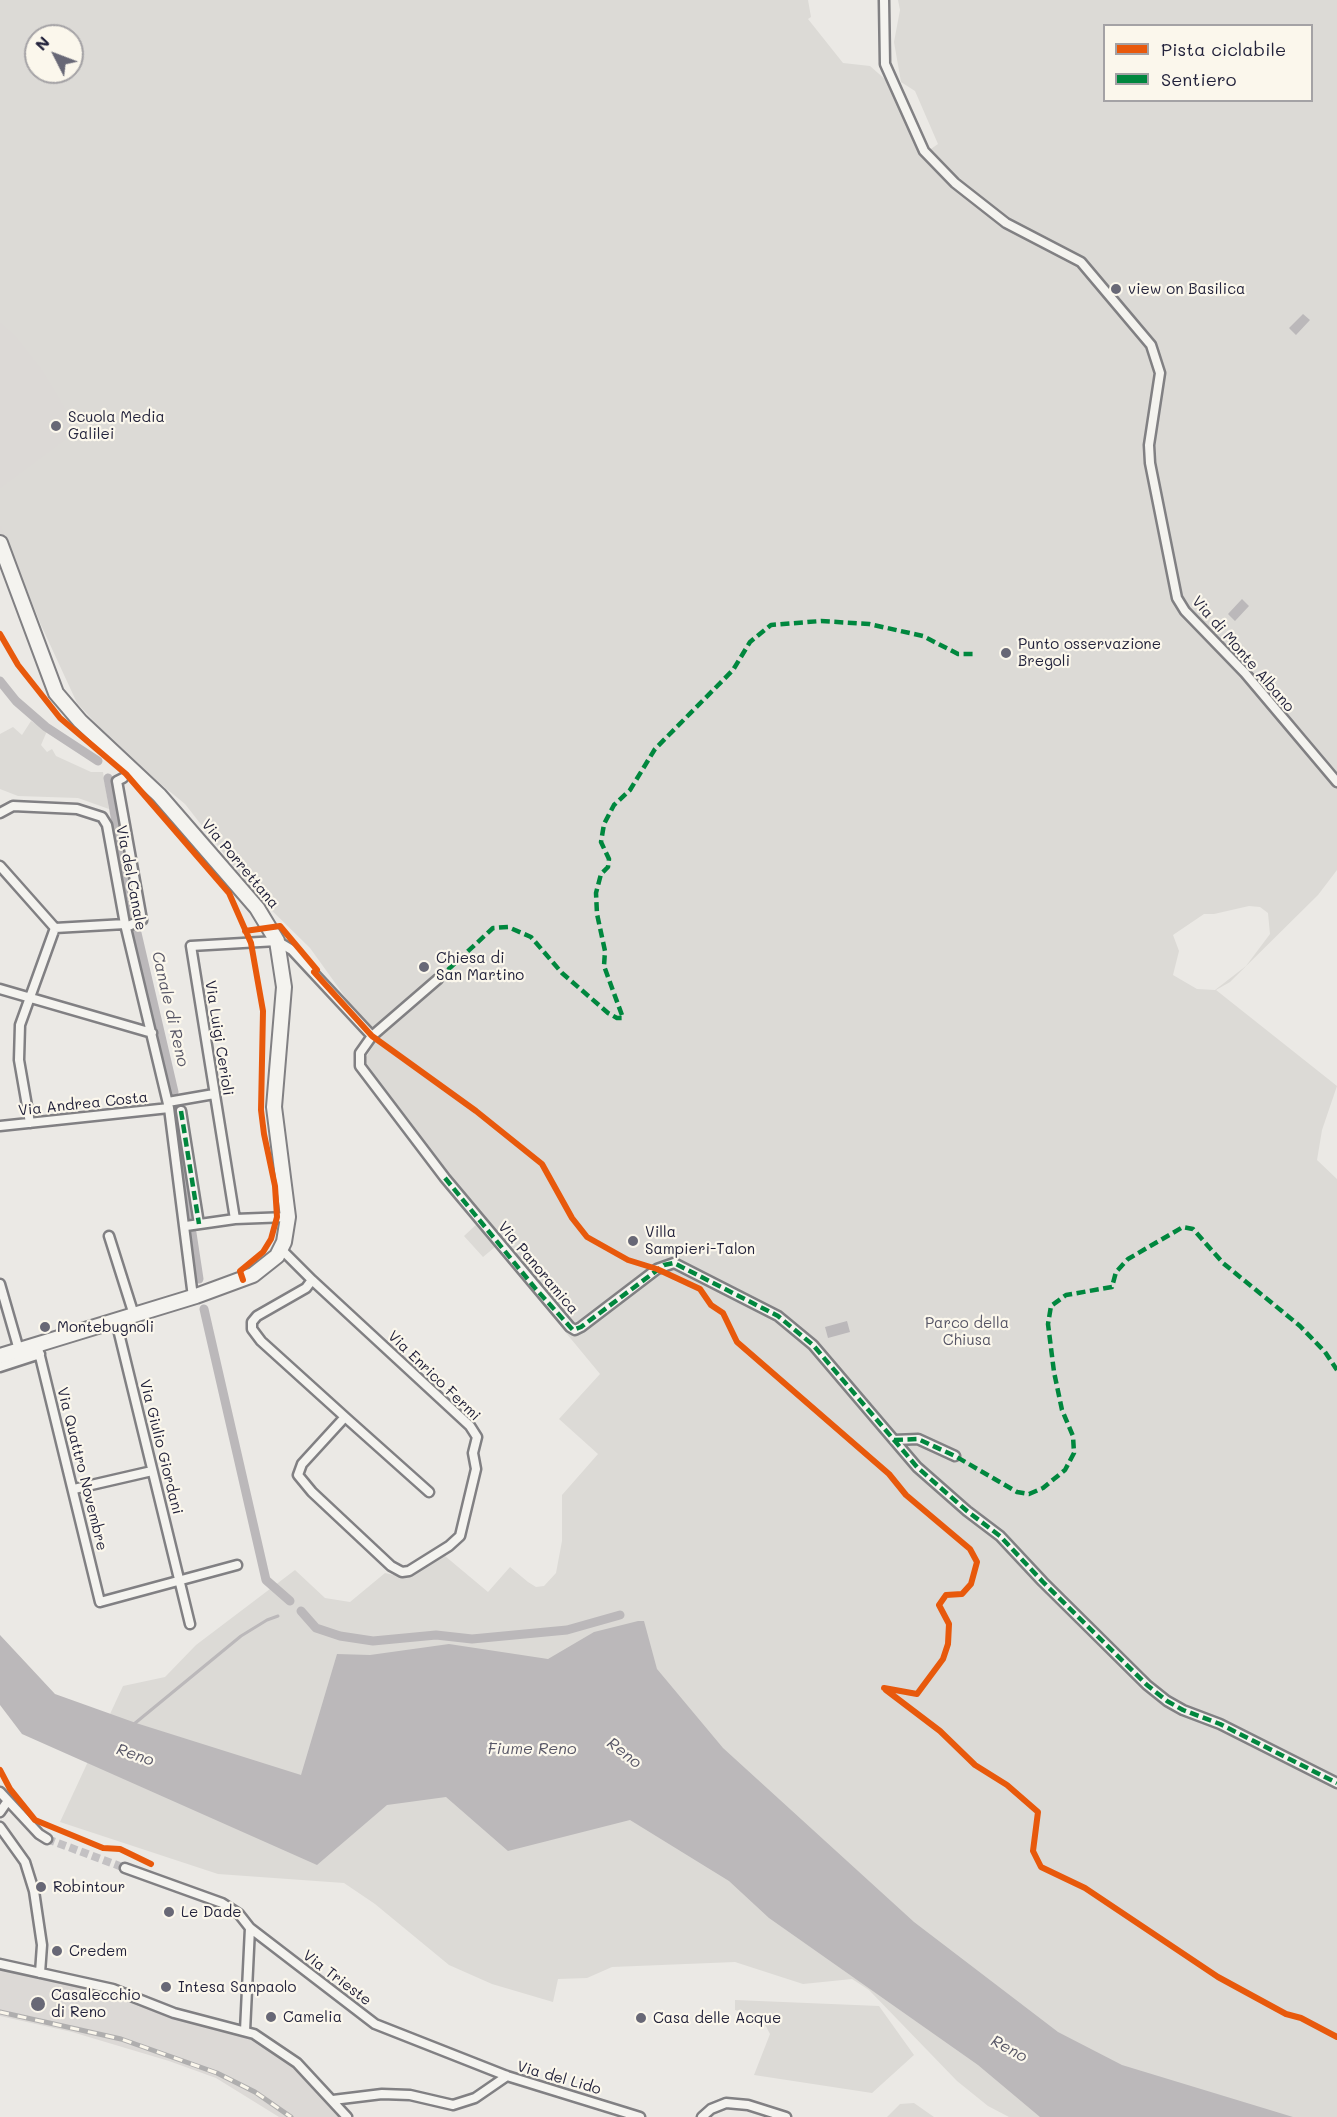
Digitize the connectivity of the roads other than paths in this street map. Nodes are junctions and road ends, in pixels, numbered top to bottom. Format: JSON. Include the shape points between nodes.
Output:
{"nodes":[{"id":1,"x":884,"y":0,"type":"edge"},
{"id":2,"x":0,"y":543,"type":"edge"},
{"id":3,"x":123,"y":778,"type":"dead end"},
{"id":4,"x":1337,"y":782,"type":"edge"},
{"id":5,"x":0,"y":813,"type":"edge"},
{"id":6,"x":0,"y":866,"type":"edge"},
{"id":7,"x":125,"y":925,"type":"junction"},
{"id":8,"x":55,"y":928,"type":"junction"},
{"id":9,"x":277,"y":941,"type":"junction"},
{"id":10,"x":438,"y":979,"type":"dead end"},
{"id":11,"x":0,"y":989,"type":"edge"},
{"id":12,"x":29,"y":998,"type":"junction"},
{"id":13,"x":152,"y":1033,"type":"junction"},
{"id":14,"x":372,"y":1036,"type":"junction"},
{"id":15,"x":214,"y":1094,"type":"junction"},
{"id":16,"x":168,"y":1105,"type":"junction"},
{"id":17,"x":181,"y":1111,"type":"dead end"},
{"id":18,"x":30,"y":1123,"type":"junction"},
{"id":19,"x":0,"y":1126,"type":"edge"},
{"id":20,"x":288,"y":1217,"type":"junction"},
{"id":21,"x":235,"y":1219,"type":"junction"},
{"id":22,"x":199,"y":1224,"type":"junction"},
{"id":23,"x":186,"y":1226,"type":"junction"},
{"id":24,"x":109,"y":1236,"type":"dead end"},
{"id":25,"x":281,"y":1249,"type":"junction"},
{"id":26,"x":312,"y":1280,"type":"junction"},
{"id":27,"x":0,"y":1284,"type":"edge"},
{"id":28,"x":193,"y":1297,"type":"junction"},
{"id":29,"x":134,"y":1316,"type":"junction"},
{"id":30,"x":116,"y":1321,"type":"junction"},
{"id":31,"x":39,"y":1349,"type":"junction"},
{"id":32,"x":19,"y":1350,"type":"junction"},
{"id":33,"x":0,"y":1356,"type":"edge"},
{"id":34,"x":0,"y":1367,"type":"edge"},
{"id":35,"x":345,"y":1417,"type":"junction"},
{"id":36,"x":894,"y":1440,"type":"junction"},
{"id":37,"x":955,"y":1456,"type":"dead end"},
{"id":38,"x":152,"y":1471,"type":"junction"},
{"id":39,"x":74,"y":1489,"type":"junction"},
{"id":40,"x":429,"y":1492,"type":"dead end"},
{"id":41,"x":237,"y":1565,"type":"dead end"},
{"id":42,"x":180,"y":1580,"type":"junction"},
{"id":43,"x":190,"y":1624,"type":"dead end"},
{"id":44,"x":1337,"y":1783,"type":"edge"},
{"id":45,"x":0,"y":1792,"type":"edge"},
{"id":46,"x":7,"y":1802,"type":"junction"},
{"id":47,"x":0,"y":1812,"type":"edge"},
{"id":48,"x":0,"y":1827,"type":"edge"},
{"id":49,"x":47,"y":1839,"type":"tunnel mouth"},
{"id":50,"x":125,"y":1868,"type":"tunnel mouth"},
{"id":51,"x":250,"y":1928,"type":"junction"},
{"id":52,"x":0,"y":1964,"type":"edge"},
{"id":53,"x":39,"y":1973,"type":"junction"},
{"id":54,"x":245,"y":2031,"type":"junction"},
{"id":55,"x":507,"y":2076,"type":"junction"},
{"id":56,"x":333,"y":2100,"type":"junction"},
{"id":57,"x":347,"y":2117,"type":"edge"},
{"id":58,"x":640,"y":2117,"type":"edge"},
{"id":59,"x":702,"y":2117,"type":"edge"},
{"id":60,"x":786,"y":2117,"type":"edge"}],
"edges":[{"from":1,"to":4,"type":"street","name":"Via di Monte Albano","via":[[885,64],[924,151],[955,183],[1006,223],[1081,262],[1151,345],[1160,373],[1150,463],[1177,598]]},
{"from":2,"to":9,"type":"main road","name":"Via Porrettana","via":[[56,693],[80,721],[159,795],[257,908]]},
{"from":3,"to":7,"type":"street","via":[[117,781],[141,920]]},
{"from":5,"to":7,"type":"street","name":"Via del Canale","via":[[14,806],[46,806],[77,808],[102,817],[107,825]]},
{"from":6,"to":8,"type":"street"},
{"from":7,"to":8,"type":"street"},
{"from":7,"to":13,"type":"street","name":"Via del Canale"},
{"from":8,"to":12,"type":"street"},
{"from":9,"to":14,"type":"street","via":[[300,958]]},
{"from":9,"to":15,"type":"street","name":"Via Luigi Cerioli","via":[[191,946]]},
{"from":9,"to":20,"type":"main road","name":"Via Porrettana","via":[[284,987],[274,1107]]},
{"from":10,"to":14,"type":"street"},
{"from":11,"to":12,"type":"street"},
{"from":12,"to":13,"type":"street"},
{"from":12,"to":18,"type":"street","via":[[20,1025],[19,1060]]},
{"from":13,"to":16,"type":"street","name":"Via del Canale"},
{"from":14,"to":36,"type":"street","name":"Via Panoramica","via":[[360,1053],[362,1070],[445,1178],[570,1328],[581,1327],[657,1269],[674,1263],[778,1316],[813,1345]]},
{"from":15,"to":16,"type":"street","name":"Via Andrea Costa"},
{"from":15,"to":21,"type":"street","name":"Via Luigi Cerioli"},
{"from":16,"to":18,"type":"street","name":"Via Andrea Costa"},
{"from":16,"to":23,"type":"street","name":"Via del Canale"},
{"from":17,"to":22,"type":"street"},
{"from":18,"to":19,"type":"street","name":"Via Andrea Costa"},
{"from":20,"to":21,"type":"street"},
{"from":20,"to":25,"type":"main road","name":"Via Porrettana"},
{"from":21,"to":22,"type":"street"},
{"from":22,"to":23,"type":"street"},
{"from":23,"to":28,"type":"street","name":"Via del Canale"},
{"from":24,"to":29,"type":"street"},
{"from":25,"to":26,"type":"street"},
{"from":25,"to":28,"type":"main road","via":[[270,1264],[254,1275]]},
{"from":26,"to":35,"type":"street","via":[[306,1288],[254,1319],[252,1329]]},
{"from":26,"to":35,"type":"street","name":"Via Enrico Fermi","via":[[470,1426],[477,1437],[473,1453],[476,1469],[460,1536],[409,1571],[396,1569],[298,1476],[302,1464]]},
{"from":27,"to":32,"type":"street"},
{"from":28,"to":29,"type":"main road"},
{"from":29,"to":30,"type":"main road"},
{"from":30,"to":31,"type":"main road"},
{"from":30,"to":38,"type":"street","name":"Via Giulio Giordani"},
{"from":31,"to":32,"type":"main road"},
{"from":31,"to":34,"type":"street"},
{"from":31,"to":39,"type":"street","name":"Via Quattro Novembre"},
{"from":32,"to":33,"type":"main road"},
{"from":35,"to":40,"type":"street"},
{"from":36,"to":37,"type":"street","via":[[918,1439]]},
{"from":36,"to":44,"type":"street","name":"Via Panoramica","via":[[917,1467],[1000,1536],[1042,1582],[1167,1701]]},
{"from":38,"to":39,"type":"street"},
{"from":38,"to":42,"type":"street","name":"Via Giulio Giordani"},
{"from":39,"to":42,"type":"street","name":"Via Quattro Novembre","via":[[100,1602]]},
{"from":41,"to":42,"type":"street"},
{"from":42,"to":43,"type":"street","name":"Via Giulio Giordani"},
{"from":45,"to":46,"type":"street"},
{"from":46,"to":47,"type":"street"},
{"from":46,"to":49,"type":"street"},
{"from":48,"to":53,"type":"street","via":[[25,1862],[34,1891],[42,1945]]},
{"from":50,"to":51,"type":"street","name":"Via Trieste","via":[[222,1903],[239,1914]]},
{"from":51,"to":54,"type":"street"},
{"from":51,"to":55,"type":"street","name":"Via Trieste","via":[[375,2024]]},
{"from":52,"to":53,"type":"street"},
{"from":53,"to":54,"type":"street","via":[[113,1989],[174,2013]]},
{"from":54,"to":56,"type":"street","via":[[297,2063]]},
{"from":55,"to":56,"type":"street","name":"Via del Lido","via":[[475,2098],[453,2105],[410,2095]]},
{"from":55,"to":58,"type":"street","name":"Via del Lido"},
{"from":56,"to":57,"type":"street"},
{"from":59,"to":60,"type":"street","via":[[726,2103]]}]}
